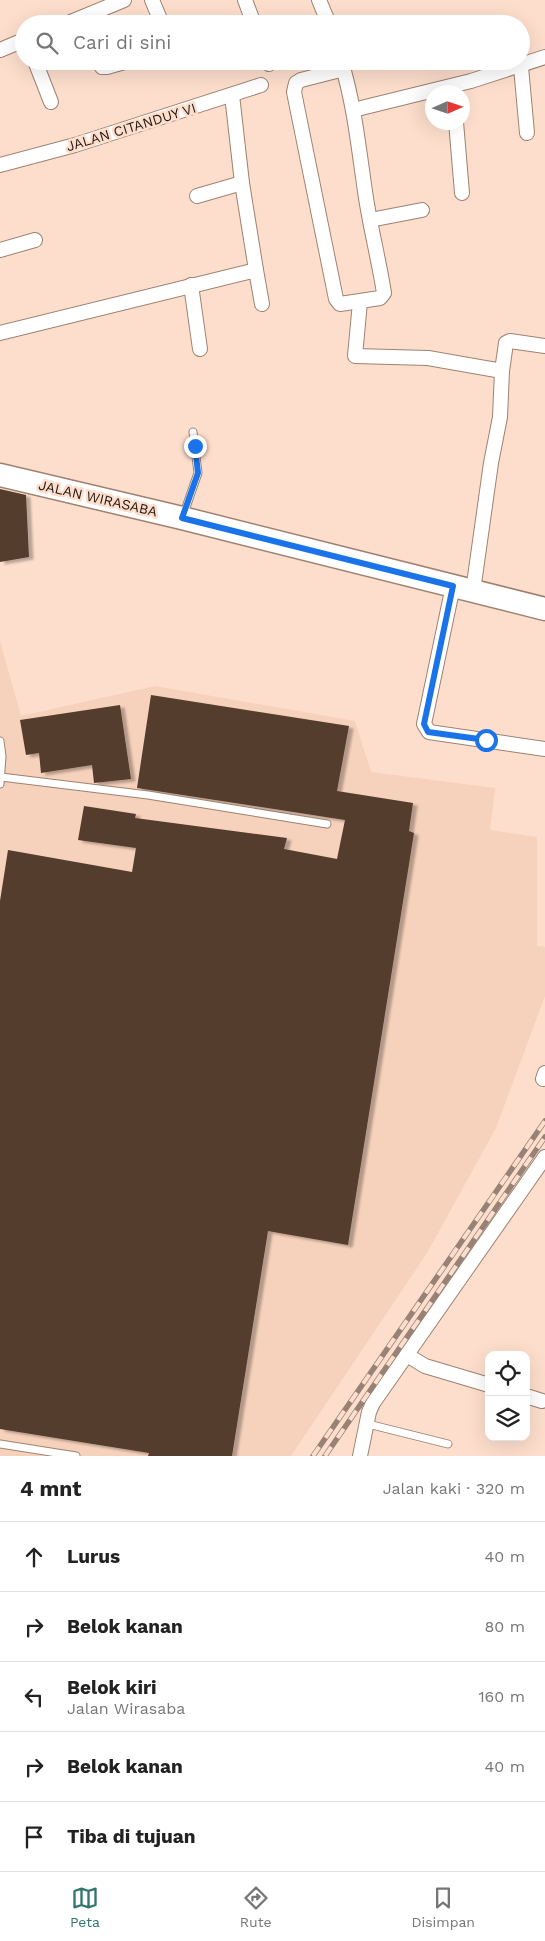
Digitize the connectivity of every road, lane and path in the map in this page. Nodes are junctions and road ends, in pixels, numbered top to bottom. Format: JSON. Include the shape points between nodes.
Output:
{"nodes":[{"id":1,"x":124,"y":0,"type":"edge"},
{"id":2,"x":152,"y":0,"type":"edge"},
{"id":3,"x":245,"y":0,"type":"edge"},
{"id":4,"x":319,"y":0,"type":"edge"},
{"id":5,"x":94,"y":15,"type":"edge"},
{"id":6,"x":158,"y":15,"type":"edge"},
{"id":7,"x":250,"y":15,"type":"edge"},
{"id":8,"x":325,"y":15,"type":"edge"},
{"id":9,"x":15,"y":44,"type":"edge"},
{"id":10,"x":0,"y":50,"type":"edge"},
{"id":11,"x":545,"y":58,"type":"edge"},
{"id":12,"x":530,"y":63,"type":"edge"},
{"id":13,"x":39,"y":70,"type":"edge"},
{"id":14,"x":328,"y":70,"type":"edge"},
{"id":15,"x":343,"y":70,"type":"edge"},
{"id":16,"x":509,"y":70,"type":"edge"},
{"id":17,"x":521,"y":70,"type":"edge"},
{"id":18,"x":261,"y":85,"type":"dead end"},
{"id":19,"x":466,"y":85,"type":"edge"},
{"id":20,"x":232,"y":95,"type":"junction"},
{"id":21,"x":425,"y":95,"type":"edge"},
{"id":22,"x":51,"y":102,"type":"dead end"},
{"id":23,"x":353,"y":110,"type":"junction"},
{"id":24,"x":457,"y":130,"type":"edge"},
{"id":25,"x":527,"y":133,"type":"dead end"},
{"id":26,"x":0,"y":166,"type":"edge"},
{"id":27,"x":242,"y":183,"type":"junction"},
{"id":28,"x":462,"y":193,"type":"dead end"},
{"id":29,"x":197,"y":196,"type":"dead end"},
{"id":30,"x":422,"y":210,"type":"dead end"},
{"id":31,"x":370,"y":220,"type":"junction"},
{"id":32,"x":35,"y":240,"type":"dead end"},
{"id":33,"x":0,"y":250,"type":"edge"},
{"id":34,"x":256,"y":270,"type":"junction"},
{"id":35,"x":191,"y":285,"type":"junction"},
{"id":36,"x":360,"y":302,"type":"junction"},
{"id":37,"x":262,"y":304,"type":"dead end"},
{"id":38,"x":0,"y":333,"type":"edge"},
{"id":39,"x":545,"y":346,"type":"edge"},
{"id":40,"x":200,"y":349,"type":"dead end"},
{"id":41,"x":502,"y":371,"type":"junction"},
{"id":42,"x":193,"y":432,"type":"dead end"},
{"id":43,"x":0,"y":475,"type":"edge"},
{"id":44,"x":182,"y":518,"type":"junction"},
{"id":45,"x":463,"y":588,"type":"junction"},
{"id":46,"x":545,"y":609,"type":"edge"},
{"id":47,"x":0,"y":741,"type":"edge"},
{"id":48,"x":545,"y":749,"type":"edge"},
{"id":49,"x":0,"y":780,"type":"edge"},
{"id":50,"x":327,"y":824,"type":"dead end"},
{"id":51,"x":545,"y":1157,"type":"edge"},
{"id":52,"x":406,"y":1355,"type":"junction"},
{"id":53,"x":485,"y":1384,"type":"edge"},
{"id":54,"x":530,"y":1397,"type":"edge"},
{"id":55,"x":542,"y":1401,"type":"dead end"},
{"id":56,"x":368,"y":1424,"type":"junction"},
{"id":57,"x":0,"y":1444,"type":"edge"},
{"id":58,"x":448,"y":1444,"type":"dead end"},
{"id":59,"x":76,"y":1456,"type":"edge"},
{"id":60,"x":360,"y":1456,"type":"edge"}],
"edges":[{"from":1,"to":5,"type":"street"},
{"from":2,"to":6,"type":"street"},
{"from":3,"to":7,"type":"street"},
{"from":4,"to":8,"type":"street"},
{"from":9,"to":10,"type":"street"},
{"from":11,"to":12,"type":"street"},
{"from":13,"to":22,"type":"street"},
{"from":14,"to":36,"type":"street","via":[[300,80],[294,92],[336,299],[340,304]]},
{"from":15,"to":23,"type":"street"},
{"from":16,"to":19,"type":"street"},
{"from":17,"to":25,"type":"street"},
{"from":18,"to":20,"type":"street","name":"JALAN CITANDUY VI"},
{"from":20,"to":26,"type":"street","name":"JALAN CITANDUY VI"},
{"from":20,"to":27,"type":"street"},
{"from":21,"to":23,"type":"street"},
{"from":23,"to":31,"type":"street"},
{"from":24,"to":28,"type":"street"},
{"from":27,"to":29,"type":"street"},
{"from":27,"to":34,"type":"street"},
{"from":30,"to":31,"type":"street"},
{"from":31,"to":36,"type":"street","via":[[384,293],[380,298]]},
{"from":32,"to":33,"type":"street"},
{"from":34,"to":35,"type":"street"},
{"from":34,"to":37,"type":"street"},
{"from":35,"to":38,"type":"street"},
{"from":35,"to":40,"type":"street"},
{"from":36,"to":41,"type":"street","via":[[355,356],[428,358]]},
{"from":39,"to":41,"type":"street","via":[[508,342]]},
{"from":41,"to":45,"type":"street","via":[[500,417]]},
{"from":42,"to":44,"type":"lane","via":[[198,473]]},
{"from":43,"to":44,"type":"main road","name":"JALAN WIRASABA"},
{"from":44,"to":45,"type":"main road","name":"JALAN WIRASABA"},
{"from":45,"to":46,"type":"main road","name":"JALAN WIRASABA"},
{"from":45,"to":48,"type":"street","via":[[425,729]]},
{"from":47,"to":49,"type":"lane"},
{"from":49,"to":50,"type":"lane","via":[[148,795]]},
{"from":51,"to":52,"type":"street"},
{"from":52,"to":53,"type":"street","via":[[425,1366]]},
{"from":52,"to":56,"type":"street","via":[[374,1402]]},
{"from":54,"to":55,"type":"street"},
{"from":56,"to":58,"type":"lane"},
{"from":56,"to":60,"type":"street"},
{"from":57,"to":59,"type":"lane"}]}
